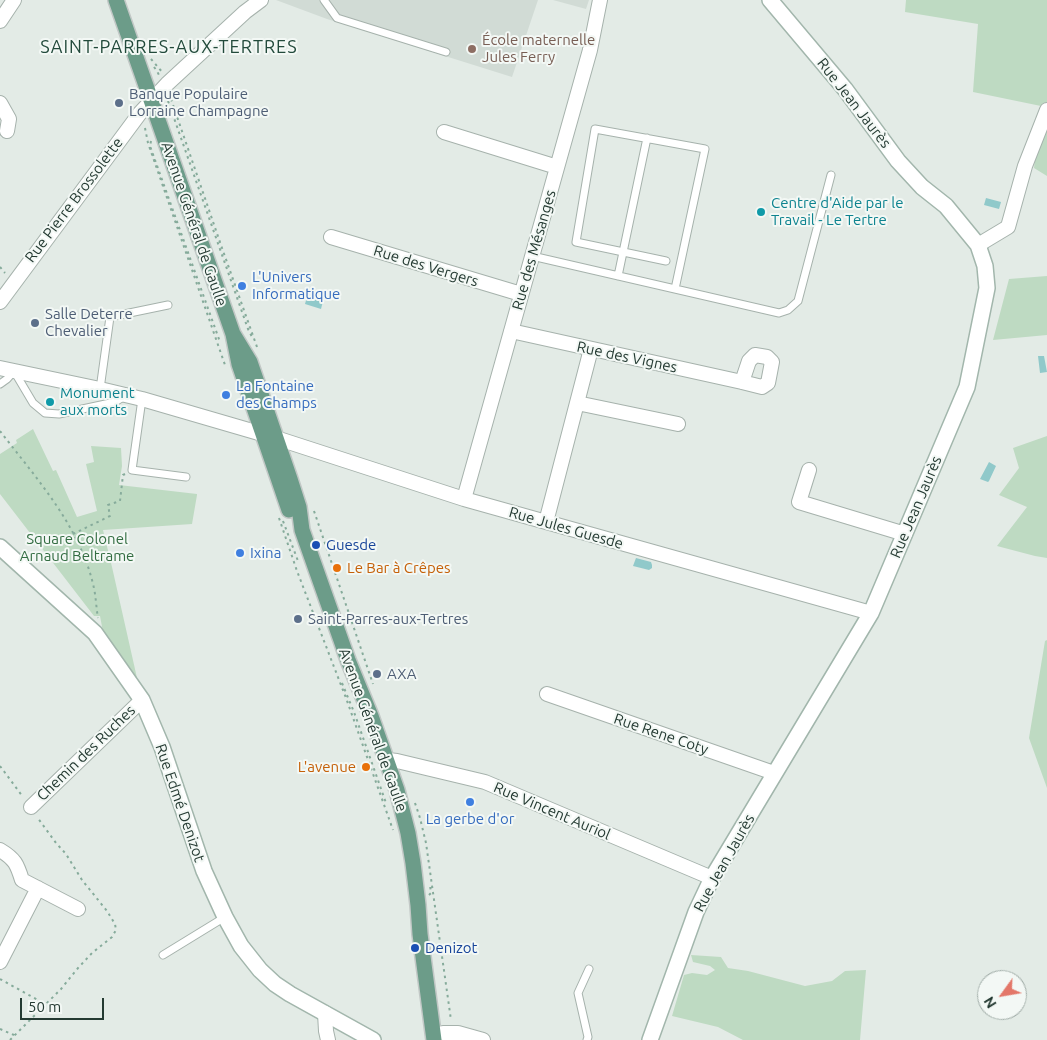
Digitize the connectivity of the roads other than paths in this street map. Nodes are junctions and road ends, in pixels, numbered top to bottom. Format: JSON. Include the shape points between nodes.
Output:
{"nodes":[{"id":1,"x":14,"y":0,"type":"edge"},
{"id":2,"x":116,"y":0,"type":"edge"},
{"id":3,"x":261,"y":0,"type":"edge"},
{"id":4,"x":324,"y":0,"type":"edge"},
{"id":5,"x":600,"y":0,"type":"edge"},
{"id":6,"x":770,"y":0,"type":"edge"},
{"id":7,"x":0,"y":21,"type":"edge"},
{"id":8,"x":446,"y":52,"type":"dead end"},
{"id":9,"x":151,"y":101,"type":"junction"},
{"id":10,"x":0,"y":103,"type":"edge"},
{"id":11,"x":1047,"y":110,"type":"edge"},
{"id":12,"x":7,"y":131,"type":"dead end"},
{"id":13,"x":444,"y":132,"type":"dead end"},
{"id":14,"x":647,"y":138,"type":"junction"},
{"id":15,"x":557,"y":167,"type":"junction"},
{"id":16,"x":831,"y":175,"type":"dead end"},
{"id":17,"x":330,"y":237,"type":"dead end"},
{"id":18,"x":978,"y":245,"type":"junction"},
{"id":19,"x":623,"y":252,"type":"junction"},
{"id":20,"x":532,"y":256,"type":"junction"},
{"id":21,"x":666,"y":261,"type":"dead end"},
{"id":22,"x":618,"y":276,"type":"junction"},
{"id":23,"x":675,"y":289,"type":"junction"},
{"id":24,"x":522,"y":294,"type":"junction"},
{"id":25,"x":0,"y":302,"type":"edge"},
{"id":26,"x":168,"y":305,"type":"dead end"},
{"id":27,"x":511,"y":331,"type":"junction"},
{"id":28,"x":591,"y":349,"type":"junction"},
{"id":29,"x":7,"y":370,"type":"edge"},
{"id":30,"x":742,"y":382,"type":"dead end"},
{"id":31,"x":0,"y":384,"type":"edge"},
{"id":32,"x":100,"y":388,"type":"junction"},
{"id":33,"x":127,"y":395,"type":"junction"},
{"id":34,"x":142,"y":399,"type":"junction"},
{"id":35,"x":577,"y":403,"type":"junction"},
{"id":36,"x":678,"y":424,"type":"dead end"},
{"id":37,"x":270,"y":436,"type":"junction"},
{"id":38,"x":809,"y":470,"type":"dead end"},
{"id":39,"x":186,"y":477,"type":"dead end"},
{"id":40,"x":464,"y":499,"type":"junction"},
{"id":41,"x":546,"y":522,"type":"junction"},
{"id":42,"x":905,"y":534,"type":"junction"},
{"id":43,"x":0,"y":547,"type":"edge"},
{"id":44,"x":871,"y":613,"type":"junction"},
{"id":45,"x":547,"y":694,"type":"dead end"},
{"id":46,"x":142,"y":700,"type":"junction"},
{"id":47,"x":388,"y":760,"type":"junction"},
{"id":48,"x":774,"y":773,"type":"junction"},
{"id":49,"x":28,"y":803,"type":"road end"},
{"id":50,"x":0,"y":850,"type":"edge"},
{"id":51,"x":712,"y":878,"type":"junction"},
{"id":52,"x":38,"y":888,"type":"junction"},
{"id":53,"x":78,"y":909,"type":"dead end"},
{"id":54,"x":225,"y":917,"type":"junction"},
{"id":55,"x":4,"y":947,"type":"edge"},
{"id":56,"x":163,"y":955,"type":"dead end"},
{"id":57,"x":0,"y":962,"type":"edge"},
{"id":58,"x":589,"y":969,"type":"dead end"},
{"id":59,"x":325,"y":1013,"type":"junction"},
{"id":60,"x":443,"y":1036,"type":"edge"},
{"id":61,"x":328,"y":1040,"type":"edge"},
{"id":62,"x":374,"y":1040,"type":"edge"},
{"id":63,"x":483,"y":1040,"type":"edge"},
{"id":64,"x":587,"y":1040,"type":"edge"},
{"id":65,"x":650,"y":1040,"type":"edge"}],
"edges":[{"from":1,"to":7,"type":"street"},
{"from":2,"to":9,"type":"main road","name":"Avenue Général de Gaulle","via":[[144,58]]},
{"from":3,"to":9,"type":"street","name":"Rue Pierre Brossolette"},
{"from":4,"to":8,"type":"lane","via":[[337,18]]},
{"from":5,"to":15,"type":"street","name":"Rue des Mésanges","via":[[590,50]]},
{"from":6,"to":18,"type":"street","name":"Rue Jean Jaurès","via":[[845,88],[898,161],[946,206]]},
{"from":9,"to":25,"type":"street","name":"Rue Pierre Brossolette"},
{"from":9,"to":37,"type":"main road","name":"Avenue Général de Gaulle","via":[[233,334],[239,364]]},
{"from":10,"to":12,"type":"street","via":[[9,119]]},
{"from":11,"to":18,"type":"street","via":[[1025,166],[1008,227]]},
{"from":13,"to":15,"type":"street"},
{"from":14,"to":19,"type":"lane"},
{"from":14,"to":19,"type":"lane","via":[[595,129],[576,242]]},
{"from":14,"to":23,"type":"lane","via":[[705,149]]},
{"from":15,"to":20,"type":"street","name":"Rue des Mésanges"},
{"from":16,"to":23,"type":"lane","via":[[798,301],[788,310],[779,313]]},
{"from":17,"to":24,"type":"street","name":"Rue des Vergers"},
{"from":18,"to":42,"type":"street","name":"Rue Jean Jaurès","via":[[985,266],[987,288],[967,388]]},
{"from":19,"to":21,"type":"lane"},
{"from":19,"to":22,"type":"lane"},
{"from":20,"to":22,"type":"lane"},
{"from":20,"to":24,"type":"street","name":"Rue des Mésanges"},
{"from":22,"to":23,"type":"lane"},
{"from":24,"to":27,"type":"street","name":"Rue des Mésanges"},
{"from":26,"to":32,"type":"lane","via":[[110,317]]},
{"from":27,"to":28,"type":"street","name":"Rue des Vignes"},
{"from":27,"to":40,"type":"street","name":"Rue des Mésanges"},
{"from":28,"to":30,"type":"street","name":"Rue des Vignes"},
{"from":28,"to":35,"type":"street"},
{"from":29,"to":31,"type":"lane","via":[[7,379]]},
{"from":29,"to":32,"type":"street","name":"Rue Jules Guesde"},
{"from":29,"to":33,"type":"lane","via":[[45,413],[59,414],[115,402]]},
{"from":32,"to":33,"type":"street","name":"Rue Jules Guesde"},
{"from":33,"to":34,"type":"street","name":"Rue Jules Guesde"},
{"from":34,"to":37,"type":"street","name":"Rue Jules Guesde"},
{"from":34,"to":39,"type":"lane","via":[[132,470]]},
{"from":35,"to":36,"type":"street"},
{"from":35,"to":41,"type":"street"},
{"from":37,"to":40,"type":"street","name":"Rue Jules Guesde"},
{"from":37,"to":47,"type":"main road","name":"Avenue Général de Gaulle","via":[[290,513],[302,530]]},
{"from":38,"to":42,"type":"street","via":[[800,502]]},
{"from":40,"to":41,"type":"street","name":"Rue Jules Guesde"},
{"from":41,"to":44,"type":"street","name":"Rue Jules Guesde"},
{"from":42,"to":44,"type":"street","name":"Rue Jean Jaurès"},
{"from":43,"to":46,"type":"street","name":"Rue Edmé Denizot","via":[[95,633]]},
{"from":44,"to":48,"type":"street","name":"Rue Jean Jaurès"},
{"from":45,"to":48,"type":"street","name":"Rue Rene Coty"},
{"from":46,"to":49,"type":"street","name":"Chemin des Ruches"},
{"from":46,"to":54,"type":"street","name":"Rue Edmé Denizot","via":[[162,747],[204,871]]},
{"from":47,"to":51,"type":"street","name":"Rue Vincent Auriol","via":[[485,782]]},
{"from":47,"to":60,"type":"main road","name":"Avenue Général de Gaulle","via":[[408,832],[420,934]]},
{"from":48,"to":51,"type":"street","name":"Rue Jean Jaurès"},
{"from":50,"to":52,"type":"street","via":[[10,856],[22,880]]},
{"from":51,"to":65,"type":"street","name":"Rue Jean Jaurès","via":[[696,912]]},
{"from":52,"to":53,"type":"street"},
{"from":52,"to":55,"type":"street"},
{"from":54,"to":56,"type":"lane"},
{"from":54,"to":59,"type":"street","name":"Rue Edmé Denizot","via":[[241,946],[260,970],[290,994]]},
{"from":55,"to":57,"type":"street"},
{"from":58,"to":64,"type":"lane","via":[[578,993]]},
{"from":59,"to":61,"type":"street"},
{"from":59,"to":62,"type":"street","name":"Rue Edmé Denizot"},
{"from":60,"to":63,"type":"street","via":[[458,1033]]}]}
